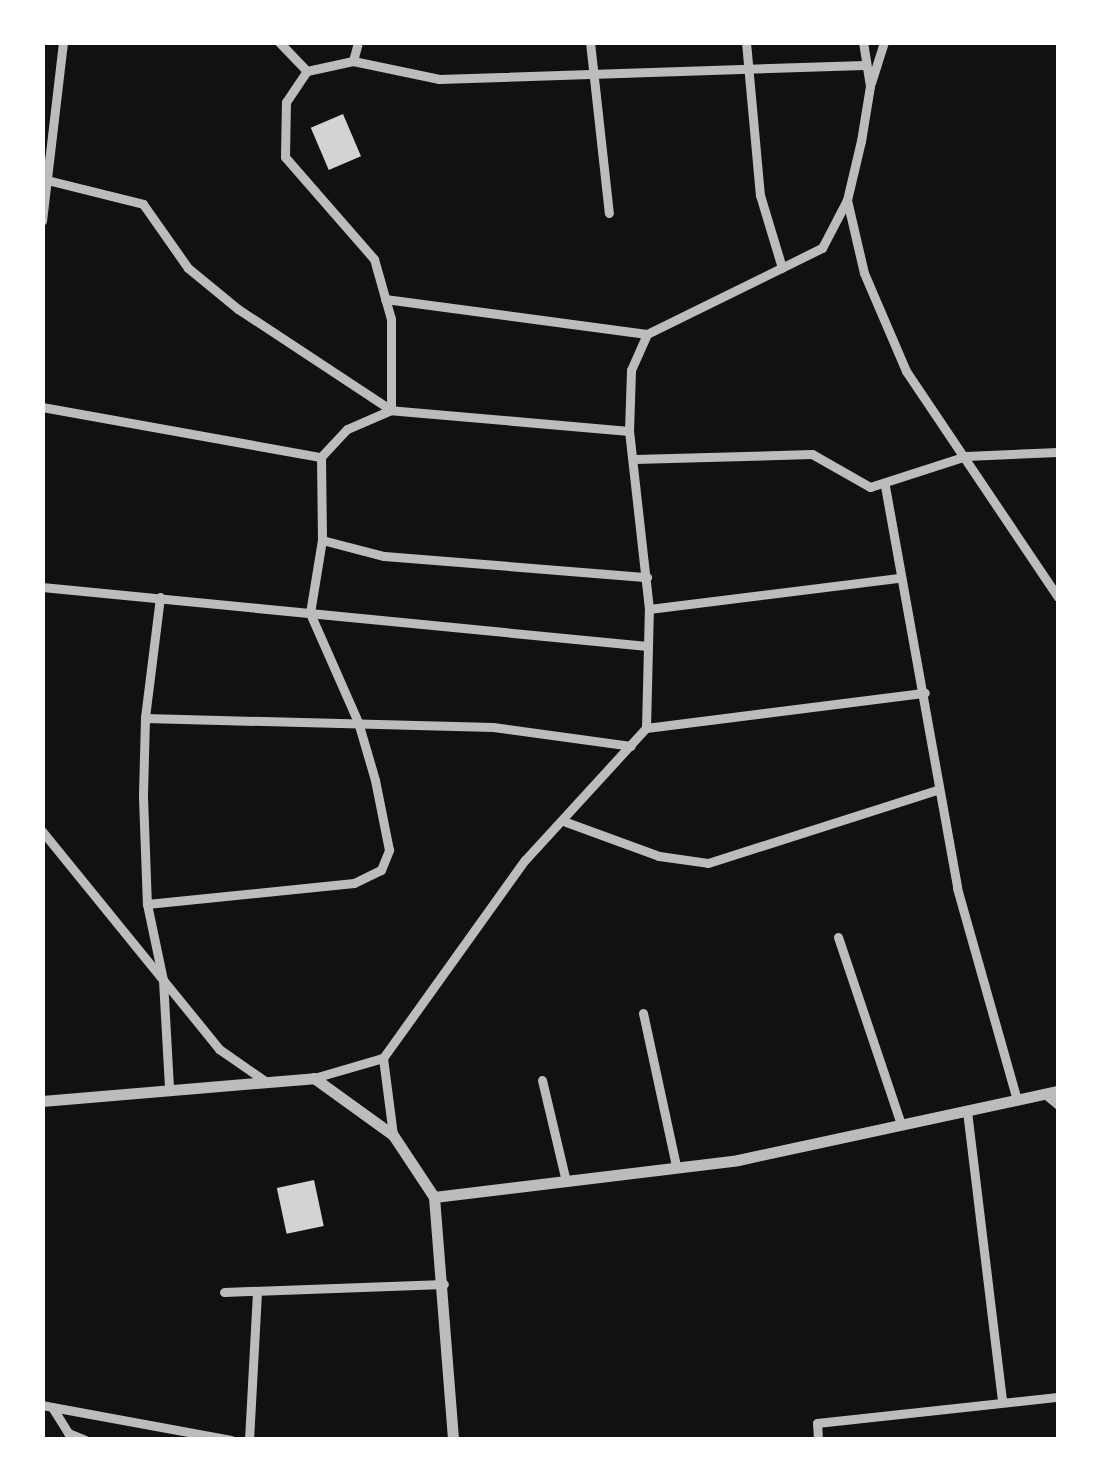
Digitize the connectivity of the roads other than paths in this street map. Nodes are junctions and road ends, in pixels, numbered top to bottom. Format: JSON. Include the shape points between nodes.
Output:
{"nodes":[{"id":1,"x":63,"y":42,"type":"edge"},
{"id":2,"x":279,"y":42,"type":"edge"},
{"id":3,"x":358,"y":42,"type":"edge"},
{"id":4,"x":590,"y":42,"type":"edge"},
{"id":5,"x":746,"y":42,"type":"edge"},
{"id":6,"x":862,"y":42,"type":"edge"},
{"id":7,"x":884,"y":42,"type":"edge"},
{"id":8,"x":353,"y":61,"type":"junction"},
{"id":9,"x":864,"y":65,"type":"junction"},
{"id":10,"x":746,"y":70,"type":"junction"},
{"id":11,"x":307,"y":71,"type":"junction"},
{"id":12,"x":595,"y":78,"type":"junction"},
{"id":13,"x":870,"y":86,"type":"junction"},
{"id":14,"x":47,"y":180,"type":"junction"},
{"id":15,"x":847,"y":200,"type":"junction"},
{"id":16,"x":610,"y":213,"type":"dead end"},
{"id":17,"x":42,"y":221,"type":"edge"},
{"id":18,"x":782,"y":268,"type":"junction"},
{"id":19,"x":386,"y":298,"type":"junction"},
{"id":20,"x":647,"y":334,"type":"junction"},
{"id":21,"x":42,"y":407,"type":"edge"},
{"id":22,"x":391,"y":410,"type":"junction"},
{"id":23,"x":628,"y":430,"type":"junction"},
{"id":24,"x":1058,"y":452,"type":"edge"},
{"id":25,"x":321,"y":456,"type":"junction"},
{"id":26,"x":966,"y":456,"type":"junction"},
{"id":27,"x":634,"y":458,"type":"junction"},
{"id":28,"x":885,"y":486,"type":"junction"},
{"id":29,"x":322,"y":540,"type":"junction"},
{"id":30,"x":647,"y":577,"type":"junction"},
{"id":31,"x":898,"y":578,"type":"junction"},
{"id":32,"x":42,"y":587,"type":"edge"},
{"id":33,"x":160,"y":597,"type":"junction"},
{"id":34,"x":1058,"y":597,"type":"edge"},
{"id":35,"x":649,"y":609,"type":"junction"},
{"id":36,"x":310,"y":613,"type":"junction"},
{"id":37,"x":647,"y":646,"type":"junction"},
{"id":38,"x":924,"y":694,"type":"junction"},
{"id":39,"x":144,"y":718,"type":"junction"},
{"id":40,"x":358,"y":722,"type":"junction"},
{"id":41,"x":646,"y":728,"type":"junction"},
{"id":42,"x":631,"y":746,"type":"junction"},
{"id":43,"x":937,"y":790,"type":"junction"},
{"id":44,"x":566,"y":822,"type":"junction"},
{"id":45,"x":42,"y":831,"type":"edge"},
{"id":46,"x":148,"y":904,"type":"junction"},
{"id":47,"x":838,"y":937,"type":"dead end"},
{"id":48,"x":163,"y":980,"type":"junction"},
{"id":49,"x":643,"y":1013,"type":"dead end"},
{"id":50,"x":383,"y":1058,"type":"junction"},
{"id":51,"x":314,"y":1078,"type":"junction"},
{"id":52,"x":542,"y":1080,"type":"dead end"},
{"id":53,"x":268,"y":1082,"type":"junction"},
{"id":54,"x":168,"y":1089,"type":"junction"},
{"id":55,"x":1058,"y":1091,"type":"edge"},
{"id":56,"x":1045,"y":1094,"type":"junction"},
{"id":57,"x":1016,"y":1100,"type":"junction"},
{"id":58,"x":42,"y":1101,"type":"edge"},
{"id":59,"x":1058,"y":1106,"type":"edge"},
{"id":60,"x":966,"y":1111,"type":"junction"},
{"id":61,"x":900,"y":1122,"type":"junction"},
{"id":62,"x":393,"y":1134,"type":"junction"},
{"id":63,"x":676,"y":1166,"type":"junction"},
{"id":64,"x":565,"y":1177,"type":"junction"},
{"id":65,"x":434,"y":1196,"type":"junction"},
{"id":66,"x":444,"y":1284,"type":"junction"},
{"id":67,"x":224,"y":1292,"type":"dead end"},
{"id":68,"x":257,"y":1292,"type":"junction"},
{"id":69,"x":1058,"y":1398,"type":"edge"},
{"id":70,"x":1002,"y":1399,"type":"junction"},
{"id":71,"x":47,"y":1406,"type":"edge"},
{"id":72,"x":85,"y":1440,"type":"edge"},
{"id":73,"x":231,"y":1440,"type":"edge"},
{"id":74,"x":249,"y":1440,"type":"edge"},
{"id":75,"x":452,"y":1440,"type":"edge"},
{"id":76,"x":818,"y":1440,"type":"edge"}],
"edges":[{"from":1,"to":14,"type":"street"},
{"from":2,"to":11,"type":"street"},
{"from":3,"to":8,"type":"street"},
{"from":4,"to":12,"type":"street"},
{"from":5,"to":10,"type":"street"},
{"from":6,"to":9,"type":"street"},
{"from":7,"to":13,"type":"street"},
{"from":8,"to":11,"type":"street"},
{"from":8,"to":12,"type":"street","via":[[439,80]]},
{"from":9,"to":10,"type":"street"},
{"from":9,"to":13,"type":"street"},
{"from":10,"to":12,"type":"street"},
{"from":10,"to":18,"type":"street","via":[[760,195]]},
{"from":11,"to":19,"type":"street","via":[[286,102],[284,156],[374,259]]},
{"from":12,"to":16,"type":"street"},
{"from":13,"to":15,"type":"street"},
{"from":14,"to":17,"type":"street"},
{"from":14,"to":22,"type":"street","via":[[143,204],[200,278]]},
{"from":15,"to":18,"type":"street","via":[[822,248]]},
{"from":15,"to":26,"type":"street","via":[[864,273],[906,370]]},
{"from":18,"to":20,"type":"street"},
{"from":19,"to":20,"type":"street"},
{"from":19,"to":22,"type":"street","via":[[392,319]]},
{"from":20,"to":23,"type":"street","via":[[630,370]]},
{"from":21,"to":25,"type":"street"},
{"from":22,"to":23,"type":"street"},
{"from":22,"to":25,"type":"street","via":[[347,429]]},
{"from":23,"to":27,"type":"street"},
{"from":24,"to":26,"type":"street"},
{"from":25,"to":29,"type":"street"},
{"from":26,"to":28,"type":"street"},
{"from":26,"to":34,"type":"street"},
{"from":27,"to":28,"type":"street","via":[[812,454],[852,480]]},
{"from":27,"to":30,"type":"street"},
{"from":28,"to":31,"type":"street"},
{"from":29,"to":30,"type":"street","via":[[384,556]]},
{"from":29,"to":36,"type":"street"},
{"from":30,"to":35,"type":"street"},
{"from":31,"to":35,"type":"street"},
{"from":31,"to":38,"type":"street"},
{"from":32,"to":33,"type":"street"},
{"from":33,"to":36,"type":"street"},
{"from":33,"to":39,"type":"street"},
{"from":35,"to":37,"type":"street"},
{"from":36,"to":37,"type":"street"},
{"from":36,"to":40,"type":"street"},
{"from":37,"to":41,"type":"street"},
{"from":38,"to":41,"type":"street"},
{"from":38,"to":43,"type":"street"},
{"from":39,"to":40,"type":"street"},
{"from":39,"to":46,"type":"street"},
{"from":40,"to":42,"type":"street","via":[[493,726]]},
{"from":40,"to":46,"type":"street","via":[[388,850],[381,870],[354,883]]},
{"from":41,"to":42,"type":"street"},
{"from":42,"to":44,"type":"street"},
{"from":43,"to":44,"type":"street","via":[[708,863],[659,856]]},
{"from":43,"to":57,"type":"street"},
{"from":44,"to":50,"type":"street","via":[[525,860]]},
{"from":45,"to":48,"type":"street"},
{"from":46,"to":48,"type":"street"},
{"from":47,"to":61,"type":"street"},
{"from":48,"to":53,"type":"street","via":[[219,1049]]},
{"from":48,"to":54,"type":"street"},
{"from":49,"to":63,"type":"street"},
{"from":50,"to":51,"type":"street"},
{"from":50,"to":62,"type":"street"},
{"from":51,"to":53,"type":"street"},
{"from":51,"to":62,"type":"street"},
{"from":52,"to":64,"type":"street"},
{"from":53,"to":54,"type":"street"},
{"from":54,"to":58,"type":"street"},
{"from":55,"to":56,"type":"street"},
{"from":56,"to":57,"type":"street"},
{"from":56,"to":59,"type":"street"},
{"from":57,"to":60,"type":"street"},
{"from":60,"to":61,"type":"street"},
{"from":60,"to":70,"type":"street"},
{"from":61,"to":63,"type":"street","via":[[738,1160]]},
{"from":62,"to":65,"type":"street"},
{"from":63,"to":64,"type":"street"},
{"from":64,"to":65,"type":"street"},
{"from":65,"to":66,"type":"street"},
{"from":66,"to":68,"type":"street"},
{"from":66,"to":75,"type":"street"},
{"from":67,"to":68,"type":"street"},
{"from":68,"to":74,"type":"street"},
{"from":69,"to":70,"type":"street"},
{"from":70,"to":76,"type":"street","via":[[817,1423]]},
{"from":71,"to":72,"type":"street","via":[[68,1433]]},
{"from":71,"to":73,"type":"street"}]}
